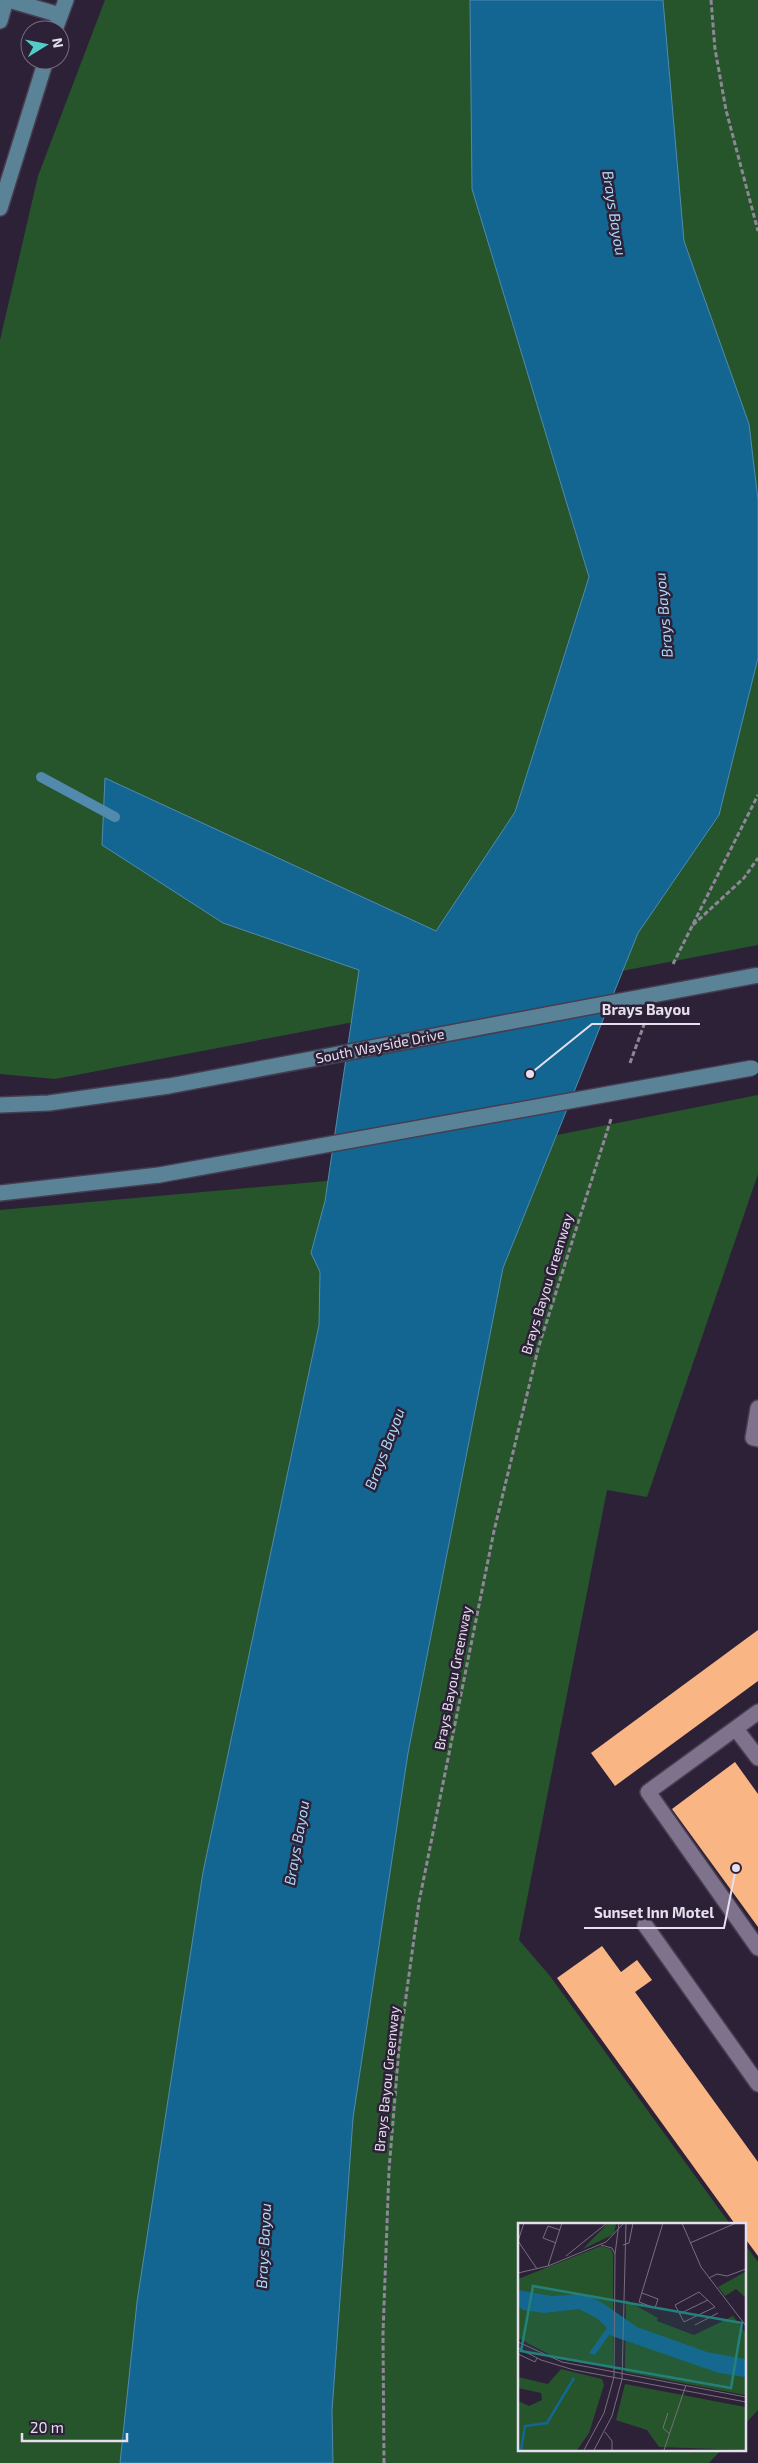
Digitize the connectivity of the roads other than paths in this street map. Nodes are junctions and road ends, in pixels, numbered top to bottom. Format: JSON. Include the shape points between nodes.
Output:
{"nodes":[{"id":1,"x":8,"y":0,"type":"edge"},
{"id":2,"x":66,"y":0,"type":"edge"},
{"id":3,"x":60,"y":15,"type":"junction"},
{"id":4,"x":58,"y":20,"type":"edge"},
{"id":5,"x":0,"y":21,"type":"edge"},
{"id":6,"x":43,"y":70,"type":"edge"},
{"id":7,"x":0,"y":208,"type":"edge"},
{"id":8,"x":758,"y":975,"type":"edge"},
{"id":9,"x":755,"y":1067,"type":"edge"},
{"id":10,"x":0,"y":1105,"type":"edge"},
{"id":11,"x":0,"y":1193,"type":"edge"},
{"id":12,"x":758,"y":1408,"type":"edge"},
{"id":13,"x":758,"y":1439,"type":"edge"},
{"id":14,"x":758,"y":1712,"type":"edge"},
{"id":15,"x":736,"y":1729,"type":"junction"},
{"id":16,"x":758,"y":1758,"type":"edge"},
{"id":17,"x":645,"y":1925,"type":"dead end"},
{"id":18,"x":758,"y":1948,"type":"edge"},
{"id":19,"x":758,"y":2084,"type":"edge"}],
"edges":[{"from":1,"to":3,"type":"main road"},
{"from":1,"to":5,"type":"main road"},
{"from":2,"to":3,"type":"main road"},
{"from":3,"to":4,"type":"main road"},
{"from":6,"to":7,"type":"main road"},
{"from":8,"to":10,"type":"main road","name":"South Wayside Drive","bridge":true,"via":[[169,1086],[49,1103]]},
{"from":9,"to":11,"type":"main road","bridge":true,"via":[[159,1175]]},
{"from":12,"to":13,"type":"lane","via":[[753,1438]]},
{"from":14,"to":15,"type":"lane"},
{"from":15,"to":16,"type":"lane"},
{"from":15,"to":18,"type":"lane","via":[[648,1792]]},
{"from":17,"to":19,"type":"lane"}]}
